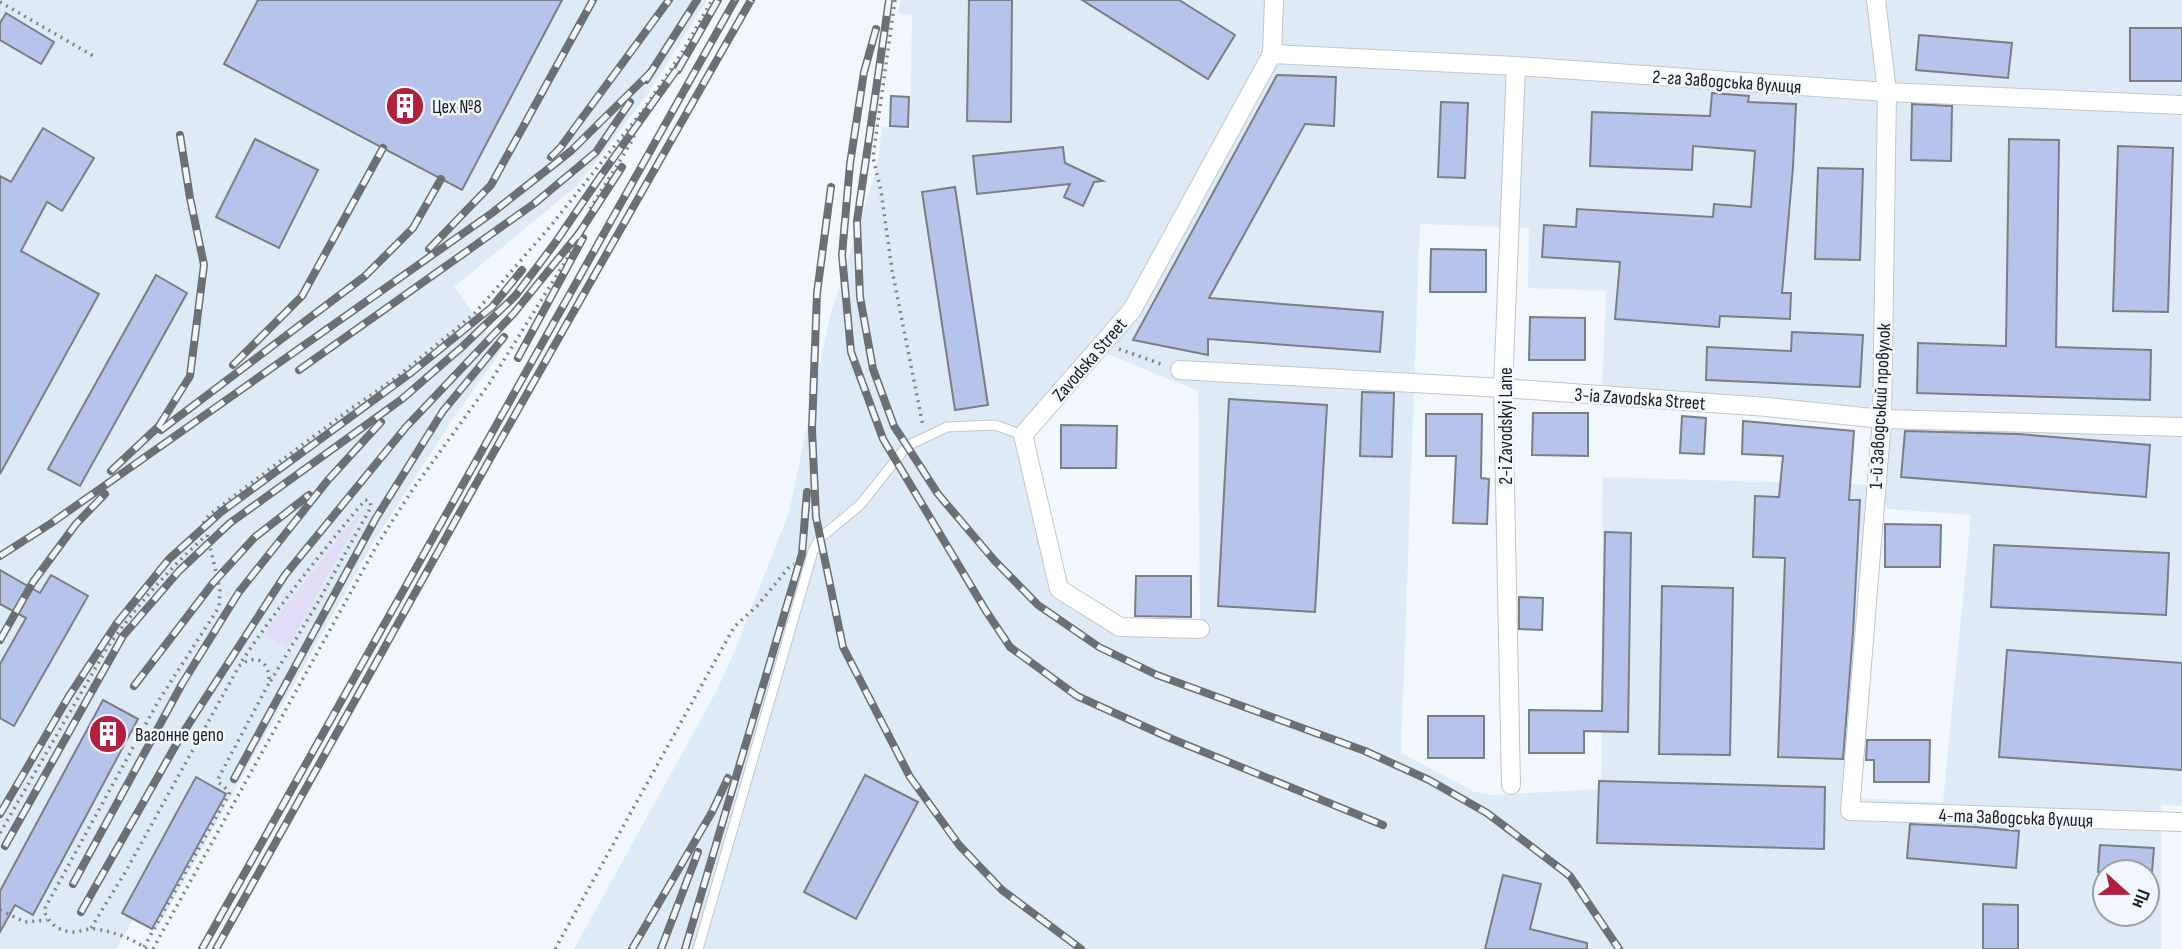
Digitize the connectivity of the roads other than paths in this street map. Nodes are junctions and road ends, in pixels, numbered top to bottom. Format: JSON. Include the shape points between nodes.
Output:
{"nodes":[{"id":1,"x":1274,"y":0,"type":"edge"},
{"id":2,"x":1876,"y":0,"type":"edge"},
{"id":3,"x":1272,"y":54,"type":"junction"},
{"id":4,"x":1516,"y":66,"type":"junction"},
{"id":5,"x":1887,"y":92,"type":"junction"},
{"id":6,"x":2182,"y":105,"type":"edge"},
{"id":7,"x":1180,"y":370,"type":"road end"},
{"id":8,"x":1503,"y":388,"type":"junction"},
{"id":9,"x":1882,"y":419,"type":"junction"},
{"id":10,"x":2182,"y":427,"type":"edge"},
{"id":11,"x":1023,"y":435,"type":"junction"},
{"id":12,"x":1200,"y":629,"type":"dead end"},
{"id":13,"x":1511,"y":785,"type":"dead end"},
{"id":14,"x":1850,"y":811,"type":"joint"},
{"id":15,"x":2182,"y":822,"type":"edge"},
{"id":16,"x":698,"y":949,"type":"edge"}],
"edges":[{"from":1,"to":3,"type":"street","name":"Zavodska Street"},
{"from":2,"to":5,"type":"street","name":"1-й Заводський провулок"},
{"from":3,"to":4,"type":"street","name":"2-га Заводська вулиця"},
{"from":3,"to":11,"type":"street","name":"Zavodska Street","via":[[1132,310]]},
{"from":4,"to":5,"type":"street","name":"2-га Заводська вулиця"},
{"from":4,"to":8,"type":"street","name":"2-i Zavodskyi Lane"},
{"from":5,"to":6,"type":"street","name":"2-га Заводська вулиця"},
{"from":5,"to":9,"type":"street","name":"1-й Заводський провулок"},
{"from":7,"to":8,"type":"street","name":"3-ia Zavodska Street"},
{"from":8,"to":9,"type":"street","name":"3-ia Zavodska Street"},
{"from":8,"to":13,"type":"street","name":"2-i Zavodskyi Lane"},
{"from":9,"to":10,"type":"street","name":"3-ia Zavodska Street"},
{"from":9,"to":14,"type":"street","name":"1-й Заводський провулок"},
{"from":11,"to":12,"type":"street","via":[[1059,589],[1120,627]]},
{"from":11,"to":16,"type":"lane","via":[[995,425],[947,427],[907,446],[860,505],[820,538]]},
{"from":14,"to":15,"type":"street","name":"4-та Заводська вулиця"}]}
